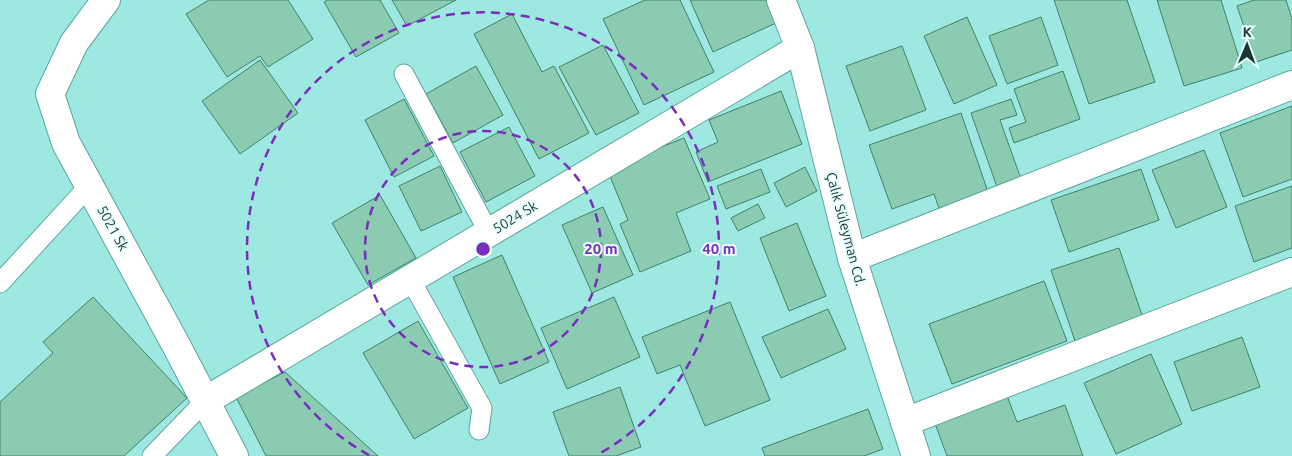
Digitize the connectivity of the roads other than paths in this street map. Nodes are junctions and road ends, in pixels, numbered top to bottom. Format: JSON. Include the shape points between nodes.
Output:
{"nodes":[{"id":1,"x":106,"y":0,"type":"edge"},
{"id":2,"x":781,"y":0,"type":"edge"},
{"id":3,"x":800,"y":48,"type":"junction"},
{"id":4,"x":404,"y":74,"type":"dead end"},
{"id":5,"x":1292,"y":85,"type":"edge"},
{"id":6,"x":89,"y":186,"type":"junction"},
{"id":7,"x":489,"y":233,"type":"junction"},
{"id":8,"x":852,"y":258,"type":"junction"},
{"id":9,"x":1292,"y":272,"type":"edge"},
{"id":10,"x":410,"y":279,"type":"junction"},
{"id":11,"x":0,"y":283,"type":"edge"},
{"id":12,"x":206,"y":401,"type":"junction"},
{"id":13,"x":905,"y":422,"type":"junction"},
{"id":14,"x":479,"y":430,"type":"dead end"},
{"id":15,"x":152,"y":456,"type":"edge"},
{"id":16,"x":234,"y":456,"type":"edge"},
{"id":17,"x":916,"y":456,"type":"edge"}],
"edges":[{"from":1,"to":6,"type":"street","name":"5021 Sk","via":[[74,43],[50,94],[66,143]]},
{"from":2,"to":3,"type":"street","name":"Çalık Süleyman Cd."},
{"from":3,"to":7,"type":"street","name":"5024 Sk"},
{"from":3,"to":8,"type":"street","name":"Çalık Süleyman Cd."},
{"from":4,"to":7,"type":"lane"},
{"from":5,"to":8,"type":"street"},
{"from":6,"to":11,"type":"lane"},
{"from":6,"to":12,"type":"street","name":"5021 Sk"},
{"from":7,"to":10,"type":"street","name":"5024 Sk"},
{"from":8,"to":13,"type":"street","name":"Çalık Süleyman Cd."},
{"from":9,"to":13,"type":"street"},
{"from":10,"to":12,"type":"street","name":"5024 Sk"},
{"from":10,"to":14,"type":"lane","via":[[482,408]]},
{"from":12,"to":15,"type":"lane"},
{"from":12,"to":16,"type":"street","name":"5021 Sk"},
{"from":13,"to":17,"type":"street","name":"Çalık Süleyman Cd."}]}
